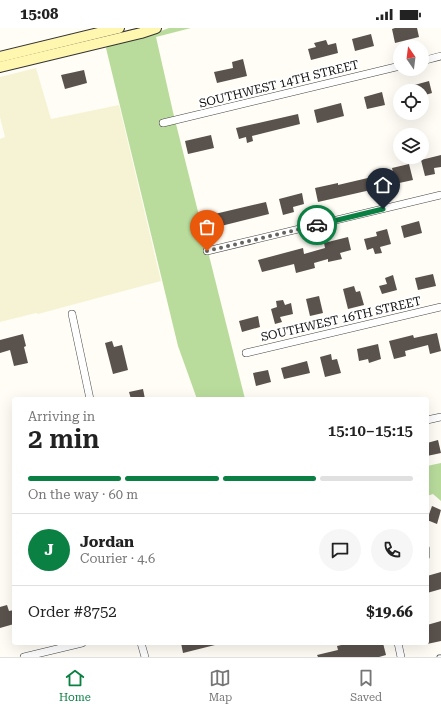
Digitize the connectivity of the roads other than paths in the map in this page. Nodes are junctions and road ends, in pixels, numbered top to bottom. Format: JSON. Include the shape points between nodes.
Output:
{"nodes":[{"id":1,"x":119,"y":28,"type":"edge"},
{"id":2,"x":156,"y":28,"type":"edge"},
{"id":3,"x":73,"y":44,"type":"junction"},
{"id":4,"x":441,"y":56,"type":"edge"},
{"id":5,"x":0,"y":57,"type":"edge"},
{"id":6,"x":429,"y":59,"type":"edge"},
{"id":7,"x":0,"y":67,"type":"edge"},
{"id":8,"x":393,"y":68,"type":"edge"},
{"id":9,"x":163,"y":123,"type":"dead end"},
{"id":10,"x":441,"y":195,"type":"edge"},
{"id":11,"x":207,"y":251,"type":"dead end"},
{"id":12,"x":441,"y":307,"type":"edge"},
{"id":13,"x":72,"y":314,"type":"dead end"},
{"id":14,"x":246,"y":353,"type":"dead end"},
{"id":15,"x":90,"y":397,"type":"edge"},
{"id":16,"x":441,"y":417,"type":"edge"},
{"id":17,"x":429,"y":420,"type":"edge"},
{"id":18,"x":74,"y":645,"type":"edge"},
{"id":19,"x":142,"y":645,"type":"edge"},
{"id":20,"x":398,"y":645,"type":"edge"},
{"id":21,"x":24,"y":657,"type":"edge"},
{"id":22,"x":145,"y":657,"type":"edge"},
{"id":23,"x":401,"y":657,"type":"edge"}],
"edges":[{"from":1,"to":3,"type":"street"},
{"from":2,"to":3,"type":"street","via":[[141,33]]},
{"from":3,"to":5,"type":"street"},
{"from":3,"to":7,"type":"street"},
{"from":4,"to":6,"type":"street"},
{"from":8,"to":9,"type":"street","name":"SOUTHWEST 14TH STREET"},
{"from":10,"to":11,"type":"street"},
{"from":12,"to":14,"type":"street","name":"SOUTHWEST 16TH STREET"},
{"from":13,"to":15,"type":"street"},
{"from":16,"to":17,"type":"street"},
{"from":18,"to":21,"type":"street"},
{"from":19,"to":22,"type":"street"},
{"from":20,"to":23,"type":"street"}]}
